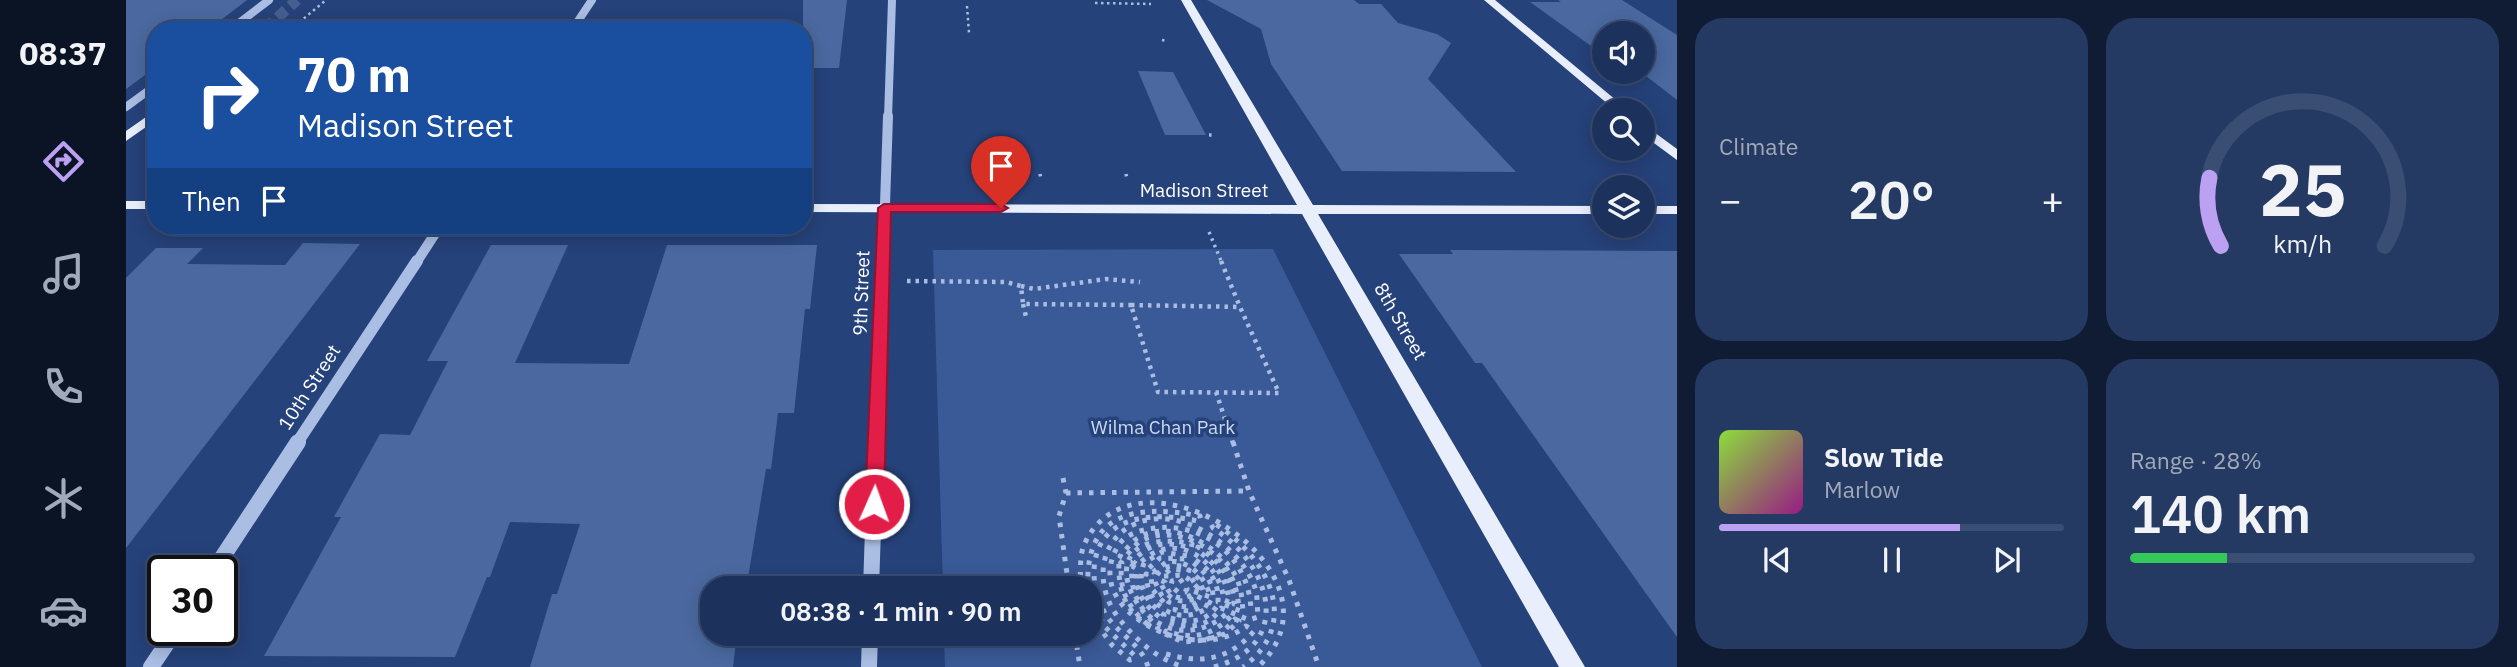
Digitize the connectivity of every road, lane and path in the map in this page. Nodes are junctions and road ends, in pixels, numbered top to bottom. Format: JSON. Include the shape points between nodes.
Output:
{"nodes":[{"id":1,"x":269,"y":0,"type":"edge"},
{"id":2,"x":326,"y":0,"type":"edge"},
{"id":3,"x":592,"y":0,"type":"edge"},
{"id":4,"x":892,"y":0,"type":"edge"},
{"id":5,"x":1186,"y":0,"type":"edge"},
{"id":6,"x":1489,"y":0,"type":"edge"},
{"id":7,"x":1095,"y":3,"type":"dead end"},
{"id":8,"x":1151,"y":4,"type":"dead end"},
{"id":9,"x":967,"y":6,"type":"dead end"},
{"id":10,"x":242,"y":21,"type":"edge"},
{"id":11,"x":301,"y":21,"type":"edge"},
{"id":12,"x":578,"y":21,"type":"edge"},
{"id":13,"x":969,"y":33,"type":"dead end"},
{"id":14,"x":1162,"y":40,"type":"dead end"},
{"id":15,"x":1167,"y":41,"type":"dead end"},
{"id":16,"x":147,"y":92,"type":"edge"},
{"id":17,"x":1607,"y":98,"type":"edge"},
{"id":18,"x":126,"y":107,"type":"edge"},
{"id":19,"x":147,"y":121,"type":"edge"},
{"id":20,"x":126,"y":138,"type":"edge"},
{"id":21,"x":1655,"y":138,"type":"edge"},
{"id":22,"x":1677,"y":156,"type":"edge"},
{"id":23,"x":126,"y":205,"type":"edge"},
{"id":24,"x":147,"y":205,"type":"edge"},
{"id":25,"x":812,"y":208,"type":"edge"},
{"id":26,"x":884,"y":208,"type":"junction"},
{"id":27,"x":1199,"y":209,"type":"junction"},
{"id":28,"x":1308,"y":209,"type":"junction"},
{"id":29,"x":1592,"y":210,"type":"edge"},
{"id":30,"x":1655,"y":210,"type":"edge"},
{"id":31,"x":1677,"y":210,"type":"edge"},
{"id":32,"x":434,"y":235,"type":"edge"},
{"id":33,"x":882,"y":281,"type":"junction"},
{"id":34,"x":1140,"y":282,"type":"dead end"},
{"id":35,"x":1021,"y":286,"type":"junction"},
{"id":36,"x":1023,"y":304,"type":"junction"},
{"id":37,"x":1131,"y":305,"type":"junction"},
{"id":38,"x":1240,"y":307,"type":"junction"},
{"id":39,"x":1026,"y":317,"type":"dead end"},
{"id":40,"x":1216,"y":392,"type":"junction"},
{"id":41,"x":1063,"y":478,"type":"dead end"},
{"id":42,"x":1249,"y":491,"type":"junction"},
{"id":43,"x":1066,"y":494,"type":"junction"},
{"id":44,"x":225,"y":555,"type":"edge"},
{"id":45,"x":871,"y":576,"type":"edge"},
{"id":46,"x":1067,"y":576,"type":"edge"},
{"id":47,"x":1078,"y":576,"type":"edge"},
{"id":48,"x":1088,"y":576,"type":"edge"},
{"id":49,"x":1095,"y":576,"type":"edge"},
{"id":50,"x":1187,"y":589,"type":"dead end"},
{"id":51,"x":1102,"y":606,"type":"edge"},
{"id":52,"x":1251,"y":611,"type":"dead end"},
{"id":53,"x":1102,"y":621,"type":"edge"},
{"id":54,"x":1102,"y":631,"type":"edge"},
{"id":55,"x":1152,"y":640,"type":"dead end"},
{"id":56,"x":166,"y":646,"type":"edge"},
{"id":57,"x":870,"y":646,"type":"edge"},
{"id":58,"x":1077,"y":646,"type":"edge"},
{"id":59,"x":1167,"y":651,"type":"joint"},
{"id":60,"x":152,"y":667,"type":"edge"},
{"id":61,"x":869,"y":667,"type":"edge"},
{"id":62,"x":1080,"y":667,"type":"edge"},
{"id":63,"x":1148,"y":667,"type":"edge"},
{"id":64,"x":1184,"y":667,"type":"edge"},
{"id":65,"x":1214,"y":667,"type":"edge"},
{"id":66,"x":1242,"y":667,"type":"edge"},
{"id":67,"x":1258,"y":667,"type":"edge"},
{"id":68,"x":1319,"y":667,"type":"edge"},
{"id":69,"x":1573,"y":667,"type":"edge"}],
"edges":[{"from":1,"to":10,"type":"street"},
{"from":2,"to":11,"type":"path"},
{"from":3,"to":12,"type":"street"},
{"from":4,"to":26,"type":"street","name":"9th Street"},
{"from":5,"to":28,"type":"main road","name":"8th Street"},
{"from":6,"to":17,"type":"main road"},
{"from":7,"to":8,"type":"path"},
{"from":9,"to":13,"type":"path"},
{"from":14,"to":15,"type":"path"},
{"from":16,"to":18,"type":"street"},
{"from":19,"to":20,"type":"main road"},
{"from":21,"to":22,"type":"main road"},
{"from":23,"to":24,"type":"main road"},
{"from":25,"to":26,"type":"main road","name":"Madison Street"},
{"from":26,"to":27,"type":"main road","name":"Madison Street"},
{"from":26,"to":33,"type":"street","name":"9th Street"},
{"from":27,"to":28,"type":"main road","name":"Madison Street"},
{"from":27,"to":38,"type":"path"},
{"from":28,"to":29,"type":"main road","name":"Madison Street"},
{"from":28,"to":69,"type":"main road","name":"8th Street"},
{"from":30,"to":31,"type":"main road"},
{"from":32,"to":44,"type":"street","name":"10th Street"},
{"from":33,"to":35,"type":"path"},
{"from":33,"to":45,"type":"street","name":"9th Street"},
{"from":34,"to":35,"type":"path","via":[[1105,279],[1034,289]]},
{"from":35,"to":36,"type":"path"},
{"from":36,"to":37,"type":"path"},
{"from":36,"to":39,"type":"path"},
{"from":37,"to":38,"type":"path"},
{"from":37,"to":40,"type":"path","via":[[1158,392]]},
{"from":38,"to":40,"type":"path","via":[[1279,393]]},
{"from":40,"to":42,"type":"path"},
{"from":41,"to":43,"type":"path"},
{"from":42,"to":43,"type":"path"},
{"from":42,"to":68,"type":"path","via":[[1289,580]]},
{"from":43,"to":46,"type":"path","via":[[1059,516]]},
{"from":47,"to":67,"type":"path","via":[[1086,540],[1115,512],[1157,502],[1214,516],[1262,555],[1280,590],[1282,627],[1277,644]]},
{"from":48,"to":49,"type":"path","via":[[1091,548],[1120,517],[1166,508],[1200,516],[1198,522],[1165,514],[1135,518],[1111,532],[1096,555]]},
{"from":50,"to":64,"type":"path","via":[[1213,598],[1210,582],[1194,559],[1216,581],[1219,602],[1243,612],[1239,578],[1223,557],[1201,540],[1176,533],[1151,533],[1132,542],[1120,556],[1124,558],[1154,536],[1176,536],[1211,551],[1235,579],[1240,606],[1234,604],[1224,570],[1209,553],[1198,547],[1221,571],[1229,602],[1224,600],[1210,565],[1186,550],[1160,548],[1138,565],[1133,562],[1157,544],[1191,548],[1192,544],[1165,539],[1138,548],[1127,563],[1125,582],[1132,602],[1158,627],[1157,632],[1128,603],[1119,561],[1116,581],[1124,605],[1155,635],[1182,645],[1210,644],[1231,633],[1239,621],[1235,619],[1207,640],[1183,641],[1165,635],[1166,631],[1205,635],[1231,616],[1226,614],[1212,627],[1193,632],[1171,628],[1151,617],[1136,601],[1129,573],[1132,566],[1137,569],[1135,582],[1141,599],[1162,619],[1164,615],[1150,604],[1139,583],[1144,563],[1162,552],[1188,556],[1164,557],[1148,569],[1153,572],[1166,561],[1184,563],[1203,577],[1209,592],[1189,570],[1198,588],[1178,573],[1162,576],[1183,566],[1169,565],[1155,580],[1167,606],[1155,594],[1151,575],[1146,573],[1147,590],[1154,602],[1181,616],[1195,617],[1209,607],[1175,610],[1198,602],[1172,600],[1160,580],[1177,598],[1193,594],[1217,606],[1205,619],[1170,618],[1168,622],[1200,626],[1222,608],[1249,620],[1258,617],[1257,591],[1244,563],[1206,531],[1176,521],[1146,522],[1121,533],[1106,553],[1102,580],[1111,609],[1165,662]]},
{"from":51,"to":63,"type":"path","via":[[1116,630],[1146,657]]},
{"from":52,"to":55,"type":"path","via":[[1245,577],[1228,553],[1190,530],[1148,527],[1118,546],[1109,581],[1118,607]]},
{"from":53,"to":54,"type":"path","via":[[1134,659],[1112,645]]},
{"from":56,"to":60,"type":"street"},
{"from":57,"to":61,"type":"street"},
{"from":58,"to":62,"type":"path"},
{"from":59,"to":59,"type":"path","via":[[1201,661],[1217,658],[1244,645],[1254,631],[1246,626],[1238,639],[1214,651]]},
{"from":65,"to":66,"type":"path","via":[[1251,651],[1267,624],[1268,608],[1266,592],[1251,561],[1213,528],[1214,523],[1244,545],[1272,592],[1274,625],[1269,641]]}]}
